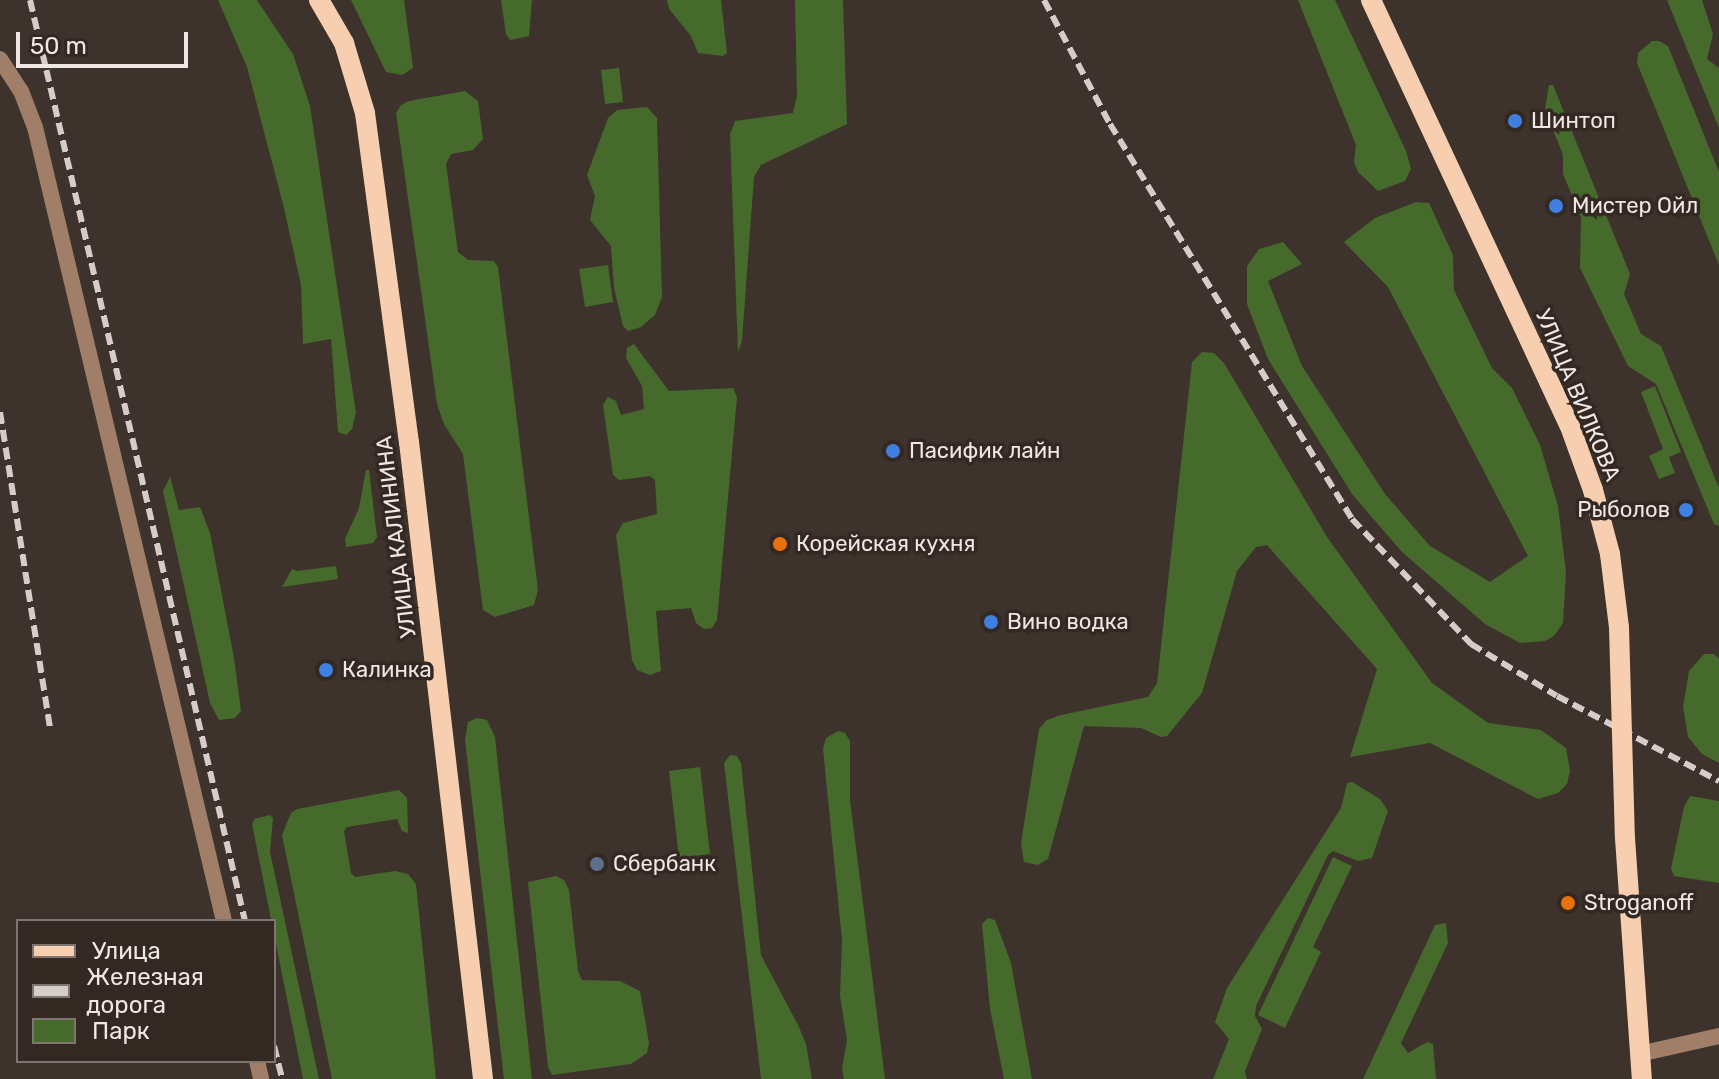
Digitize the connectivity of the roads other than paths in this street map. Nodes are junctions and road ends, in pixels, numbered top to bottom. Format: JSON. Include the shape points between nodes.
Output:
{"nodes":[{"id":1,"x":319,"y":0,"type":"edge"},
{"id":2,"x":1371,"y":0,"type":"edge"},
{"id":3,"x":0,"y":59,"type":"edge"},
{"id":4,"x":224,"y":919,"type":"edge"},
{"id":5,"x":1719,"y":1036,"type":"edge"},
{"id":6,"x":1639,"y":1054,"type":"junction"},
{"id":7,"x":483,"y":1079,"type":"edge"},
{"id":8,"x":1642,"y":1079,"type":"edge"}],
"edges":[{"from":1,"to":7,"type":"main road","name":"УЛИЦА КАЛИНИНА","via":[[344,43],[365,113]]},
{"from":2,"to":6,"type":"main road","name":"УЛИЦА ВИЛКОВА","bridge":true,"via":[[1572,432],[1610,554],[1619,627]]},
{"from":3,"to":4,"type":"street","via":[[21,91],[35,127]]},
{"from":5,"to":6,"type":"street"},
{"from":6,"to":8,"type":"main road","name":"УЛИЦА ВИЛКОВА"}]}
